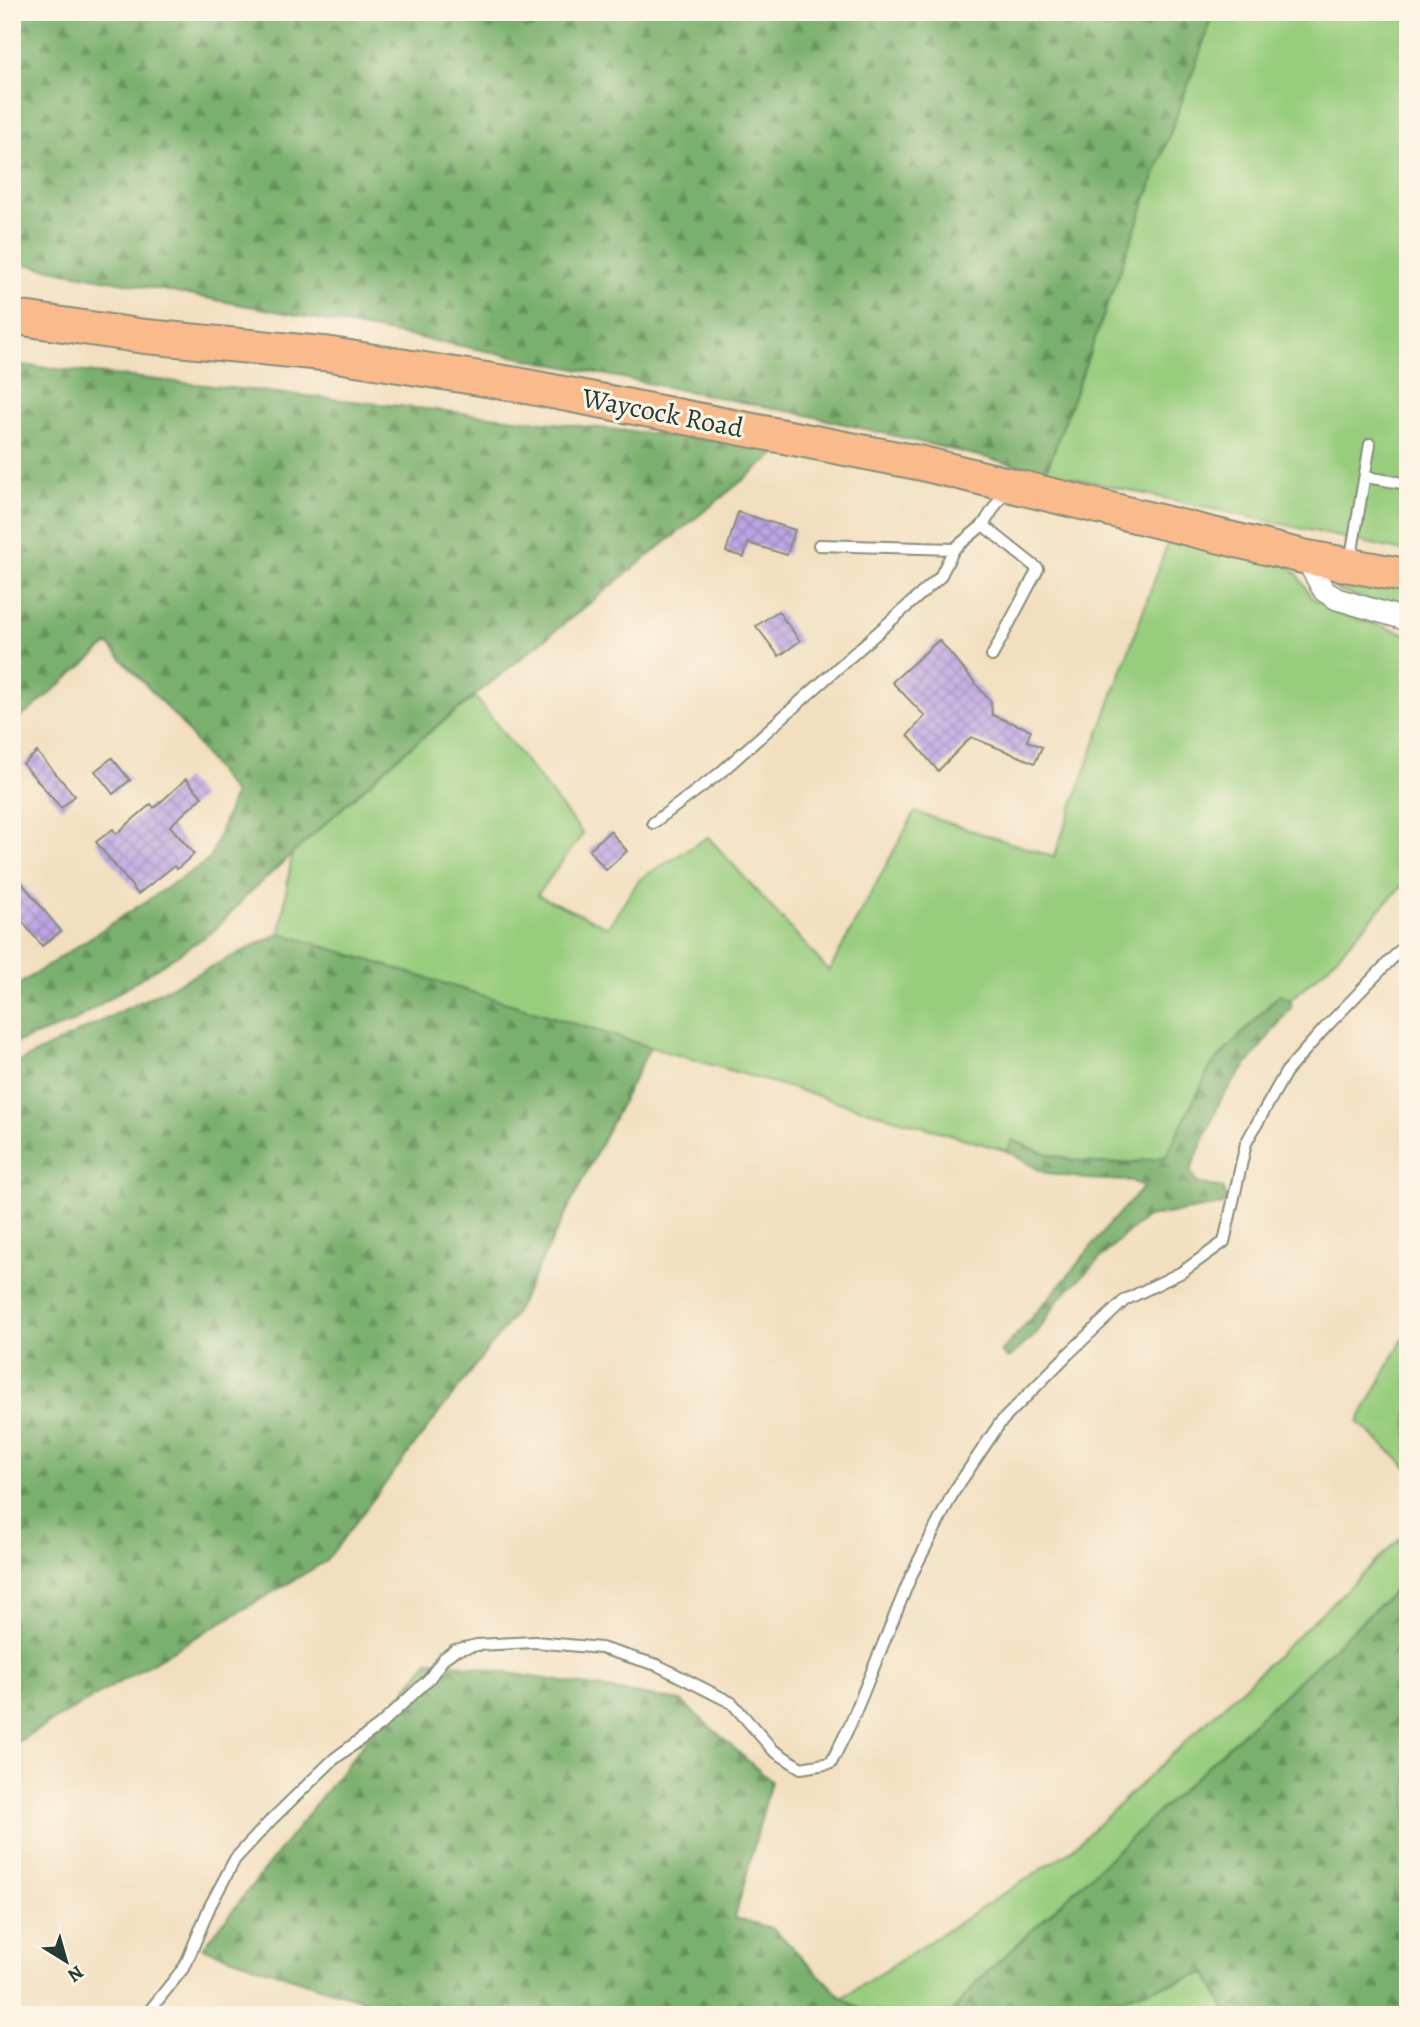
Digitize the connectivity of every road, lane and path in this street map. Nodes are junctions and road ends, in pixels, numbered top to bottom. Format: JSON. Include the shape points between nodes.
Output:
{"nodes":[{"id":1,"x":12,"y":317,"type":"edge"},
{"id":2,"x":1370,"y":444,"type":"dead end"},
{"id":3,"x":1366,"y":477,"type":"junction"},
{"id":4,"x":1009,"y":484,"type":"junction"},
{"id":5,"x":1408,"y":484,"type":"edge"},
{"id":6,"x":983,"y":525,"type":"junction"},
{"id":7,"x":819,"y":545,"type":"dead end"},
{"id":8,"x":954,"y":549,"type":"junction"},
{"id":9,"x":1305,"y":557,"type":"junction"},
{"id":10,"x":1350,"y":566,"type":"junction"},
{"id":11,"x":1408,"y":576,"type":"edge"},
{"id":12,"x":1408,"y":620,"type":"edge"},
{"id":13,"x":992,"y":656,"type":"dead end"},
{"id":14,"x":653,"y":823,"type":"dead end"},
{"id":15,"x":1408,"y":942,"type":"edge"},
{"id":16,"x":146,"y":2014,"type":"edge"}],
"edges":[{"from":1,"to":4,"type":"main road","name":"Waycock Road","via":[[420,367],[838,446]]},
{"from":2,"to":3,"type":"lane"},
{"from":3,"to":5,"type":"lane"},
{"from":3,"to":10,"type":"lane"},
{"from":4,"to":6,"type":"lane"},
{"from":4,"to":9,"type":"main road","name":"Waycock Road"},
{"from":6,"to":8,"type":"lane"},
{"from":6,"to":13,"type":"lane","via":[[1038,569]]},
{"from":7,"to":8,"type":"lane"},
{"from":8,"to":14,"type":"lane","via":[[940,577],[720,773]]},
{"from":9,"to":10,"type":"main road","name":"Waycock Road"},
{"from":9,"to":12,"type":"street","via":[[1324,591],[1337,599]]},
{"from":10,"to":11,"type":"main road","name":"Waycock Road"},
{"from":15,"to":16,"type":"lane","via":[[1286,1072],[1246,1143],[1224,1242],[1182,1272],[1125,1300],[1000,1423],[953,1493],[911,1576],[831,1763],[801,1768],[773,1750],[732,1703],[657,1665],[601,1647],[534,1642],[455,1650],[380,1725],[334,1759],[235,1859],[185,1966]]}]}
